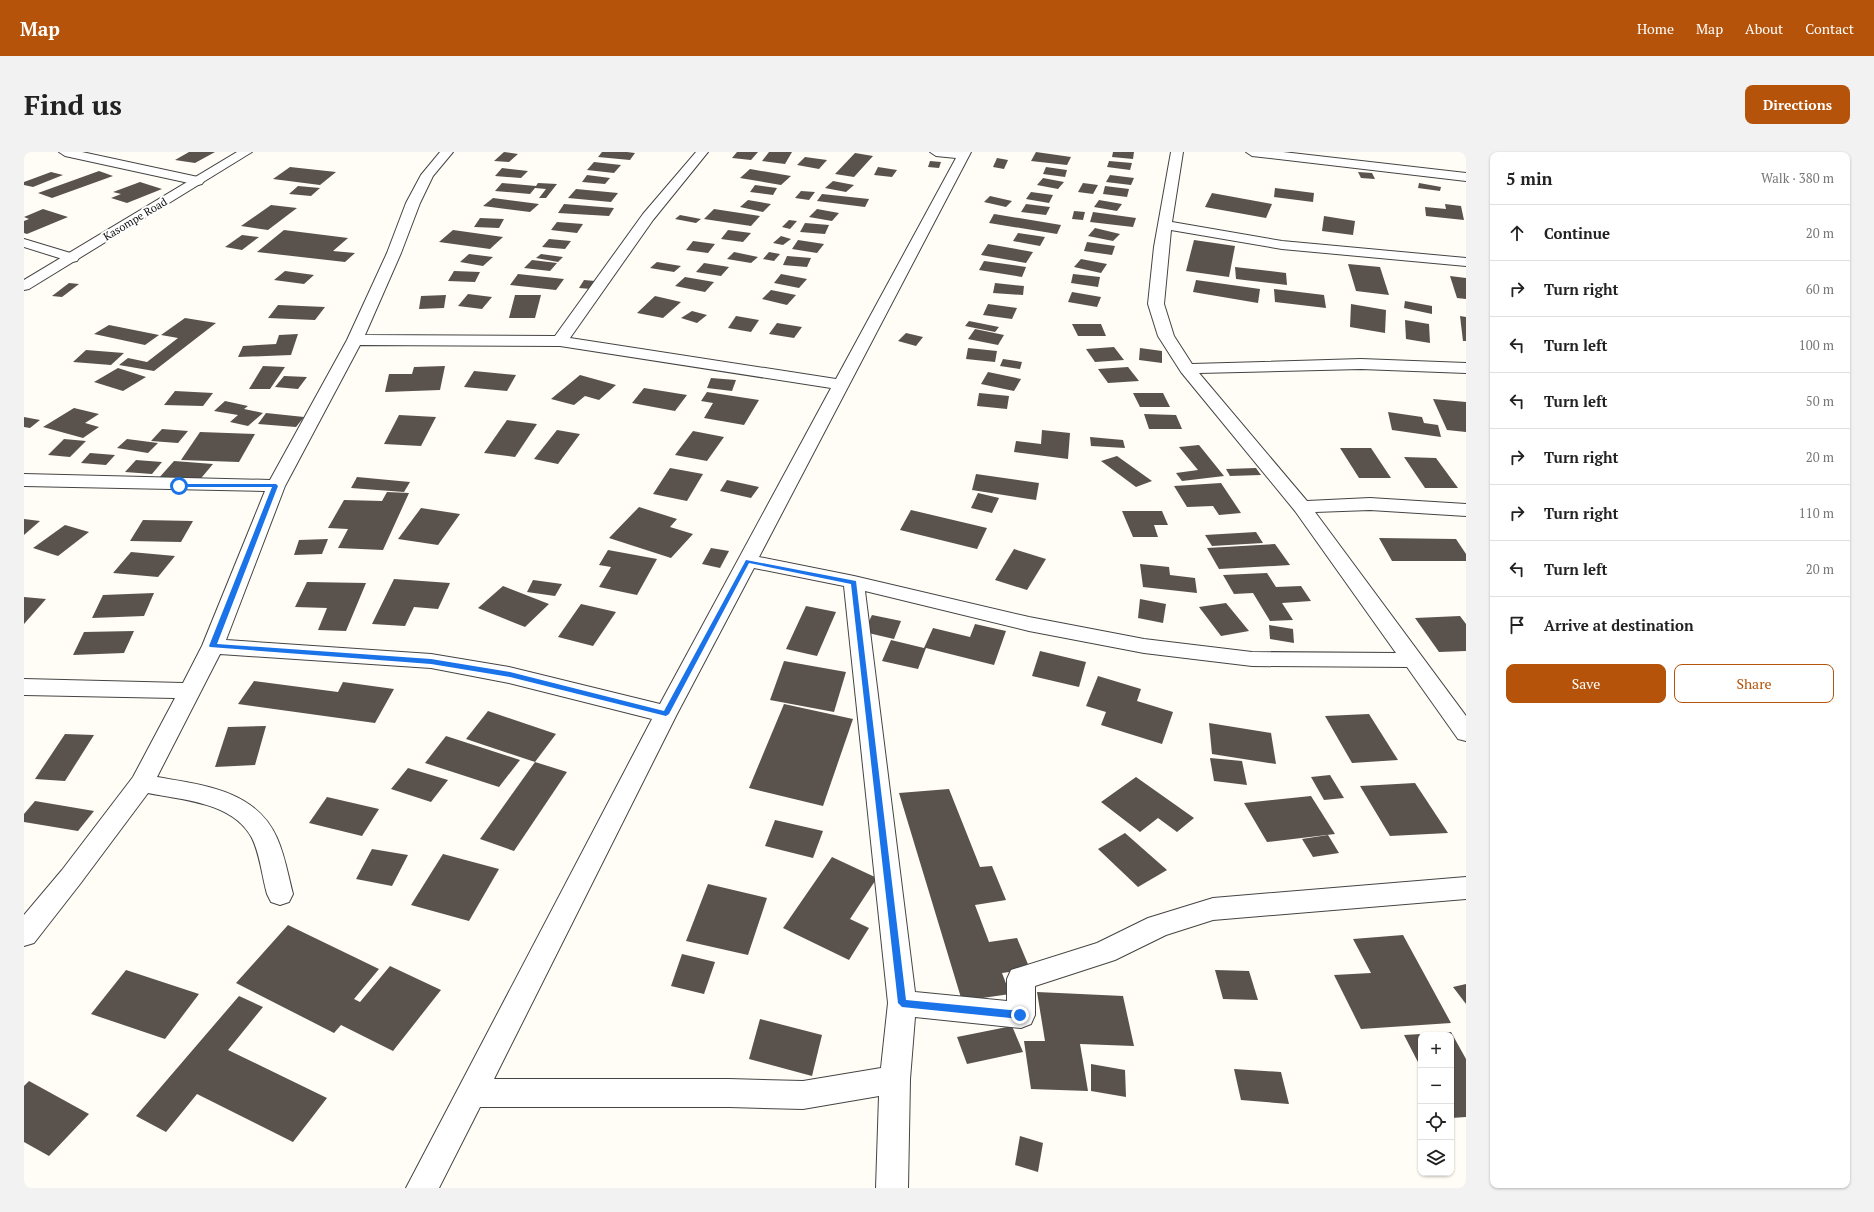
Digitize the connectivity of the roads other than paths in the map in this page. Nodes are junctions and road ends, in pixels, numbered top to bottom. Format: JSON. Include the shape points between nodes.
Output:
{"nodes":[{"id":1,"x":65,"y":152,"type":"edge"},
{"id":2,"x":246,"y":152,"type":"edge"},
{"id":3,"x":447,"y":152,"type":"edge"},
{"id":4,"x":702,"y":152,"type":"edge"},
{"id":5,"x":936,"y":152,"type":"edge"},
{"id":6,"x":1177,"y":152,"type":"edge"},
{"id":7,"x":1252,"y":152,"type":"edge"},
{"id":8,"x":964,"y":154,"type":"edge"},
{"id":9,"x":1466,"y":177,"type":"edge"},
{"id":10,"x":198,"y":181,"type":"junction"},
{"id":11,"x":1164,"y":225,"type":"junction"},
{"id":12,"x":24,"y":243,"type":"edge"},
{"id":13,"x":72,"y":258,"type":"junction"},
{"id":14,"x":1466,"y":262,"type":"edge"},
{"id":15,"x":24,"y":286,"type":"edge"},
{"id":16,"x":355,"y":340,"type":"junction"},
{"id":17,"x":560,"y":341,"type":"junction"},
{"id":18,"x":1466,"y":368,"type":"edge"},
{"id":19,"x":1187,"y":369,"type":"junction"},
{"id":20,"x":842,"y":385,"type":"junction"},
{"id":21,"x":24,"y":480,"type":"edge"},
{"id":22,"x":276,"y":486,"type":"junction"},
{"id":23,"x":1302,"y":506,"type":"junction"},
{"id":24,"x":1466,"y":510,"type":"edge"},
{"id":25,"x":748,"y":561,"type":"junction"},
{"id":26,"x":854,"y":582,"type":"junction"},
{"id":27,"x":213,"y":646,"type":"junction"},
{"id":28,"x":1412,"y":660,"type":"junction"},
{"id":29,"x":24,"y":687,"type":"edge"},
{"id":30,"x":190,"y":691,"type":"junction"},
{"id":31,"x":666,"y":714,"type":"junction"},
{"id":32,"x":1466,"y":733,"type":"edge"},
{"id":33,"x":142,"y":783,"type":"junction"},
{"id":34,"x":1466,"y":888,"type":"edge"},
{"id":35,"x":280,"y":894,"type":"dead end"},
{"id":36,"x":24,"y":935,"type":"edge"},
{"id":37,"x":902,"y":1003,"type":"junction"},
{"id":38,"x":895,"y":1078,"type":"junction"},
{"id":39,"x":472,"y":1093,"type":"junction"},
{"id":40,"x":422,"y":1188,"type":"edge"},
{"id":41,"x":892,"y":1188,"type":"edge"}],
"edges":[{"from":1,"to":10,"type":"street"},
{"from":2,"to":10,"type":"street","name":"Kasompe Road"},
{"from":3,"to":16,"type":"street","via":[[427,175],[413,203]]},
{"from":4,"to":17,"type":"street","via":[[648,217]]},
{"from":5,"to":8,"type":"street"},
{"from":6,"to":11,"type":"street"},
{"from":7,"to":9,"type":"street"},
{"from":8,"to":20,"type":"street"},
{"from":10,"to":13,"type":"street","name":"Kasompe Road"},
{"from":11,"to":14,"type":"street","via":[[1282,245]]},
{"from":11,"to":19,"type":"street","via":[[1156,304],[1166,336]]},
{"from":12,"to":13,"type":"street"},
{"from":13,"to":15,"type":"street","name":"Kasompe Road"},
{"from":16,"to":17,"type":"street"},
{"from":16,"to":22,"type":"street"},
{"from":17,"to":20,"type":"street"},
{"from":18,"to":19,"type":"street","via":[[1357,364]]},
{"from":19,"to":23,"type":"street"},
{"from":20,"to":25,"type":"street"},
{"from":21,"to":22,"type":"street","via":[[179,486]]},
{"from":22,"to":27,"type":"street"},
{"from":23,"to":24,"type":"street","via":[[1370,504]]},
{"from":23,"to":28,"type":"street"},
{"from":25,"to":26,"type":"street"},
{"from":25,"to":31,"type":"street"},
{"from":26,"to":28,"type":"street","via":[[1029,624],[1144,646],[1252,659]]},
{"from":26,"to":37,"type":"street"},
{"from":27,"to":30,"type":"street"},
{"from":27,"to":31,"type":"street","via":[[431,661],[510,675]]},
{"from":28,"to":32,"type":"street"},
{"from":29,"to":30,"type":"street"},
{"from":30,"to":33,"type":"street"},
{"from":31,"to":39,"type":"street"},
{"from":33,"to":35,"type":"street","via":[[225,800],[246,812],[262,832]]},
{"from":33,"to":36,"type":"street"},
{"from":34,"to":37,"type":"street","via":[[1213,909],[1158,926],[1106,952],[1021,979],[1020,1015]]},
{"from":37,"to":38,"type":"street"},
{"from":38,"to":39,"type":"street","via":[[803,1095]]},
{"from":38,"to":41,"type":"street"},
{"from":39,"to":40,"type":"street"}]}
